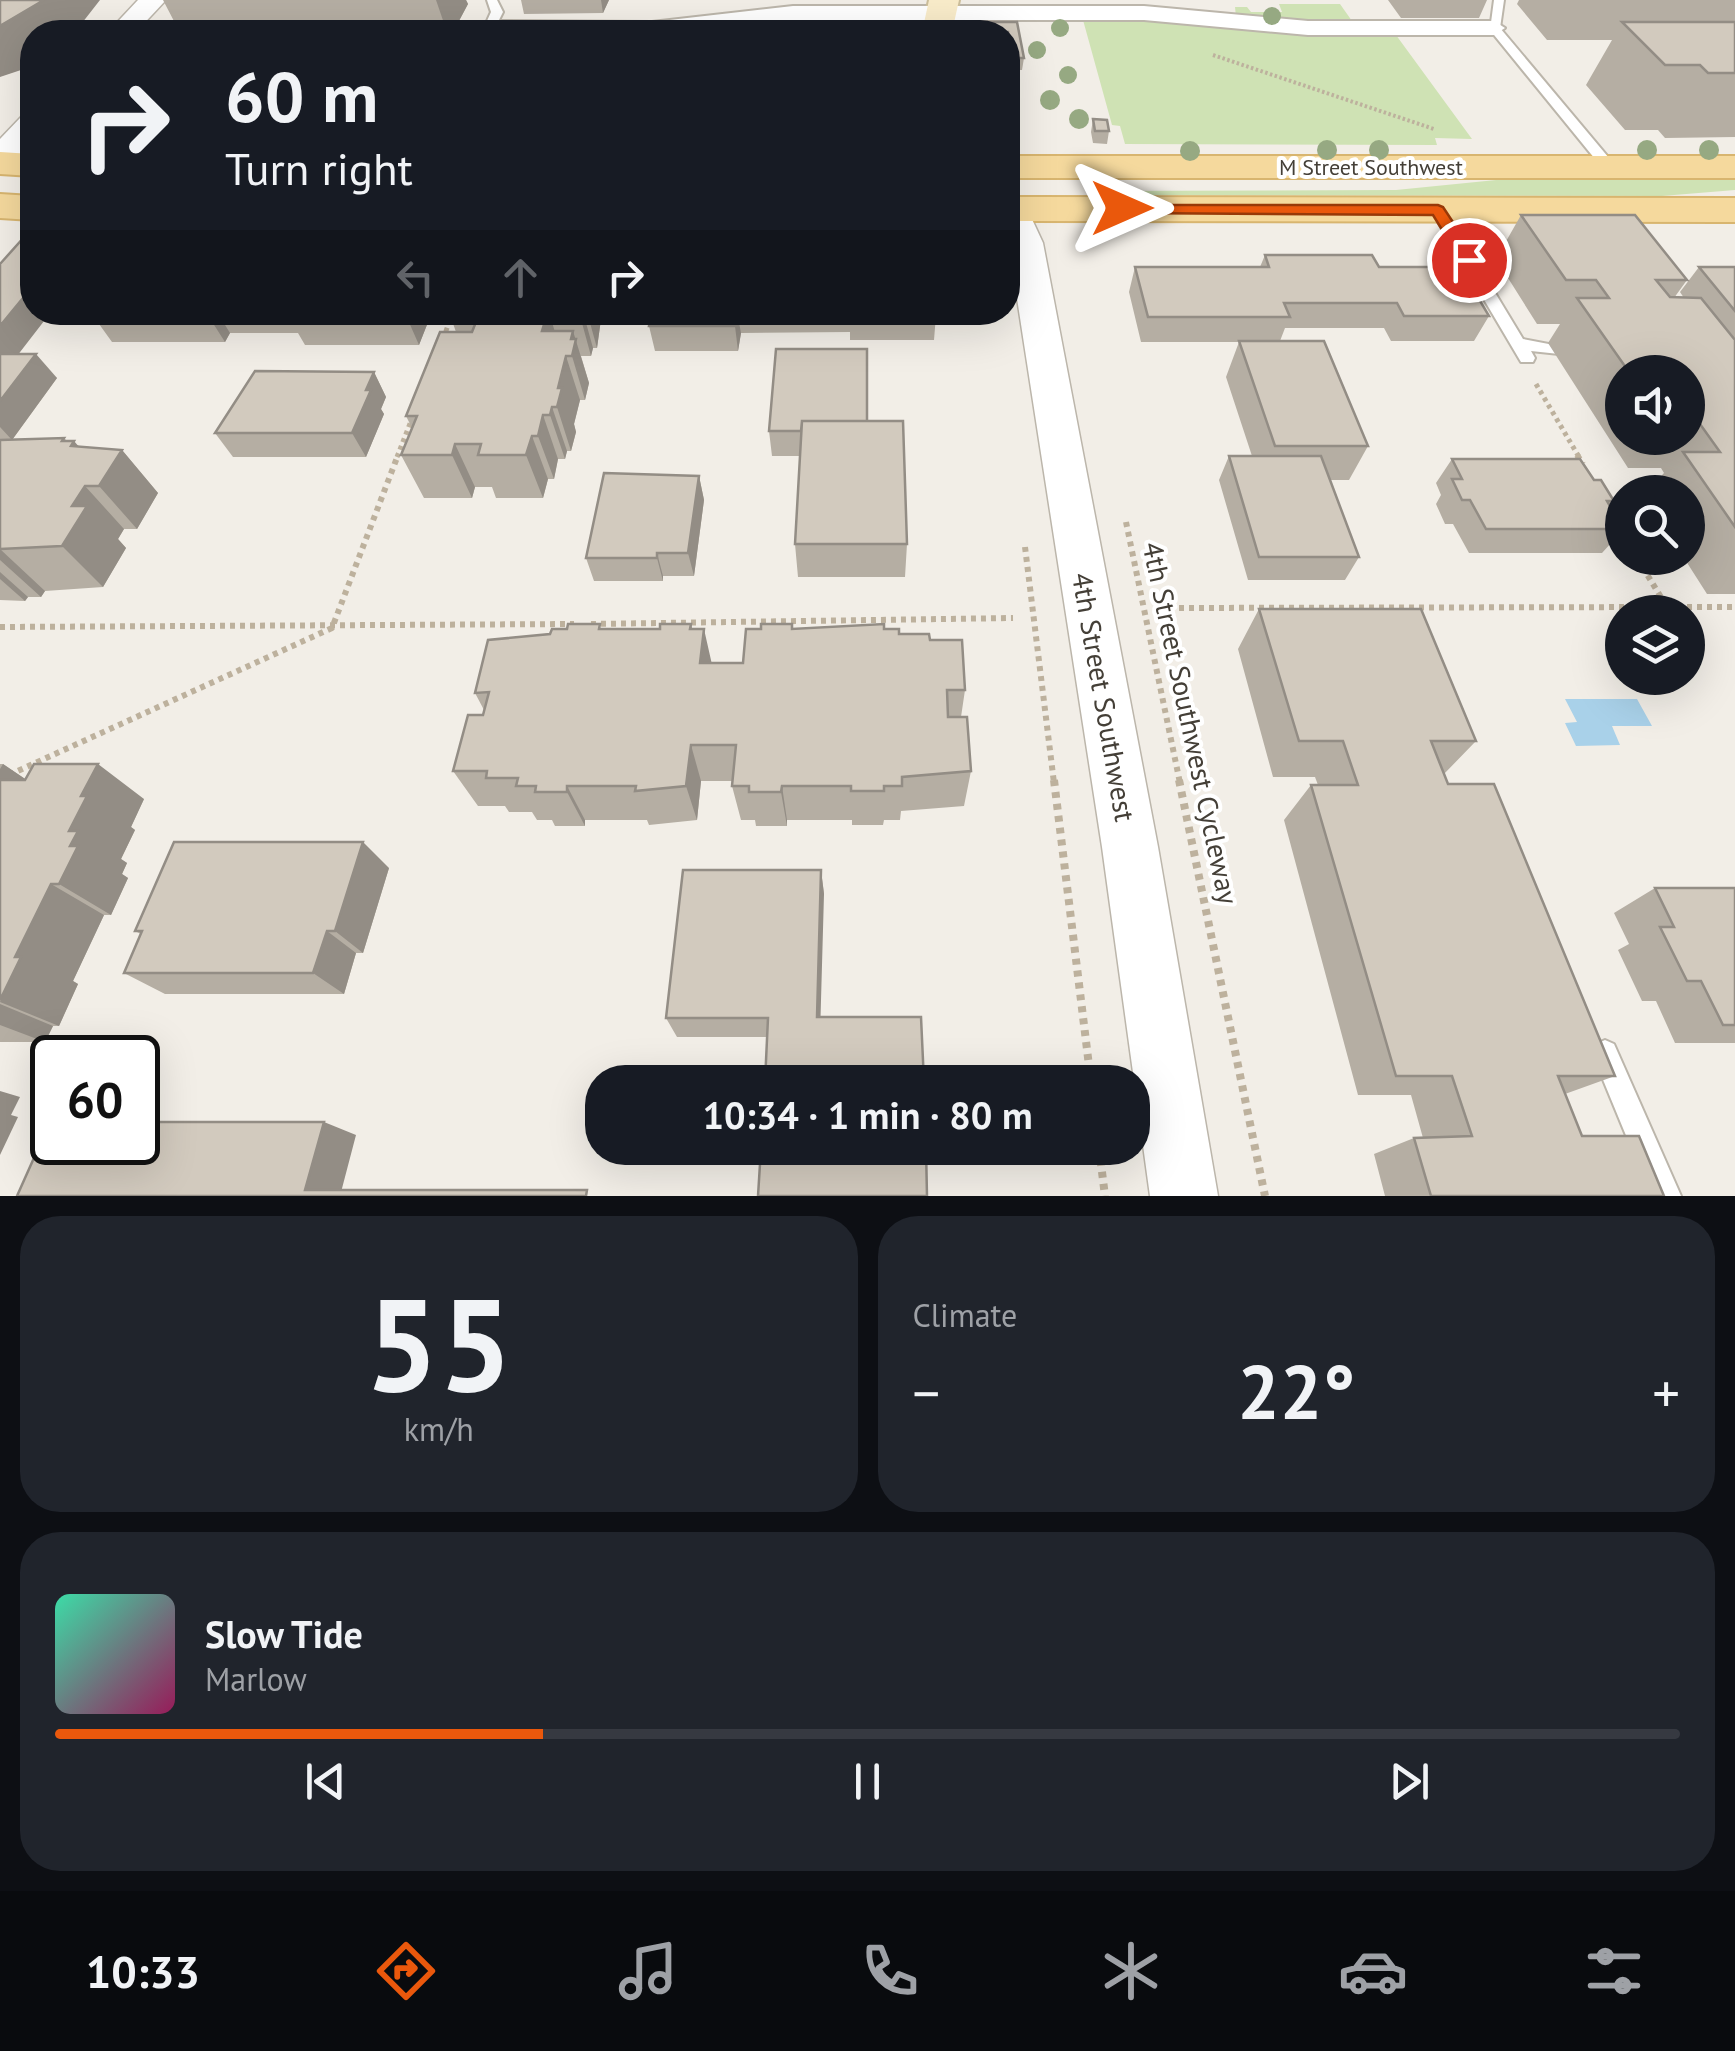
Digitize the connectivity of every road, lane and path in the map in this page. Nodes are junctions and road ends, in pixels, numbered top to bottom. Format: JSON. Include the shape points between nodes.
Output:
{"nodes":[{"id":1,"x":154,"y":0,"type":"edge"},
{"id":2,"x":1499,"y":0,"type":"edge"},
{"id":3,"x":930,"y":15,"type":"edge"},
{"id":4,"x":133,"y":20,"type":"edge"},
{"id":5,"x":731,"y":20,"type":"edge"},
{"id":6,"x":1494,"y":28,"type":"junction"},
{"id":7,"x":1201,"y":51,"type":"dead end"},
{"id":8,"x":1443,"y":132,"type":"dead end"},
{"id":9,"x":20,"y":137,"type":"edge"},
{"id":10,"x":0,"y":160,"type":"edge"},
{"id":11,"x":1609,"y":167,"type":"junction"},
{"id":12,"x":1735,"y":167,"type":"edge"},
{"id":13,"x":1020,"y":196,"type":"edge"},
{"id":14,"x":1020,"y":197,"type":"edge"},
{"id":15,"x":1438,"y":210,"type":"junction"},
{"id":16,"x":1735,"y":210,"type":"edge"},
{"id":17,"x":1020,"y":227,"type":"edge"},
{"id":18,"x":448,"y":325,"type":"edge"},
{"id":19,"x":439,"y":350,"type":"edge"},
{"id":20,"x":1552,"y":350,"type":"dead end"},
{"id":21,"x":418,"y":405,"type":"edge"},
{"id":22,"x":1124,"y":512,"type":"dead end"},
{"id":23,"x":1023,"y":530,"type":"dead end"},
{"id":24,"x":1605,"y":607,"type":"edge"},
{"id":25,"x":1705,"y":607,"type":"edge"},
{"id":26,"x":1735,"y":607,"type":"edge"},
{"id":27,"x":1170,"y":608,"type":"dead end"},
{"id":28,"x":1013,"y":618,"type":"dead end"},
{"id":29,"x":0,"y":627,"type":"edge"},
{"id":30,"x":332,"y":628,"type":"junction"},
{"id":31,"x":0,"y":778,"type":"edge"},
{"id":32,"x":1592,"y":1020,"type":"edge"},
{"id":33,"x":1089,"y":1065,"type":"edge"},
{"id":34,"x":1101,"y":1165,"type":"edge"},
{"id":35,"x":1105,"y":1196,"type":"edge"},
{"id":36,"x":1184,"y":1196,"type":"edge"},
{"id":37,"x":1266,"y":1196,"type":"edge"},
{"id":38,"x":1666,"y":1196,"type":"edge"}],
"edges":[{"from":1,"to":4,"type":"street"},
{"from":2,"to":6,"type":"lane"},
{"from":3,"to":5,"type":"street","via":[[793,13]]},
{"from":3,"to":6,"type":"street","via":[[1144,13],[1308,28]]},
{"from":6,"to":11,"type":"lane"},
{"from":7,"to":8,"type":"path"},
{"from":9,"to":10,"type":"street"},
{"from":11,"to":12,"type":"main road","name":"M Street Southwest"},
{"from":11,"to":13,"type":"main road","name":"M Street Southwest"},
{"from":14,"to":15,"type":"main road","name":"M Street Southwest"},
{"from":15,"to":16,"type":"main road","name":"M Street Southwest","via":[[1586,221]]},
{"from":15,"to":20,"type":"lane","via":[[1523,350]]},
{"from":17,"to":36,"type":"street","name":"4th Street Southwest"},
{"from":18,"to":19,"type":"path"},
{"from":21,"to":30,"type":"path"},
{"from":22,"to":37,"type":"path","name":"4th Street Southwest Cycleway"},
{"from":23,"to":33,"type":"path"},
{"from":24,"to":27,"type":"path"},
{"from":25,"to":26,"type":"path"},
{"from":28,"to":30,"type":"path"},
{"from":29,"to":30,"type":"path"},
{"from":30,"to":31,"type":"path"},
{"from":32,"to":38,"type":"lane"},
{"from":34,"to":35,"type":"path"}]}
